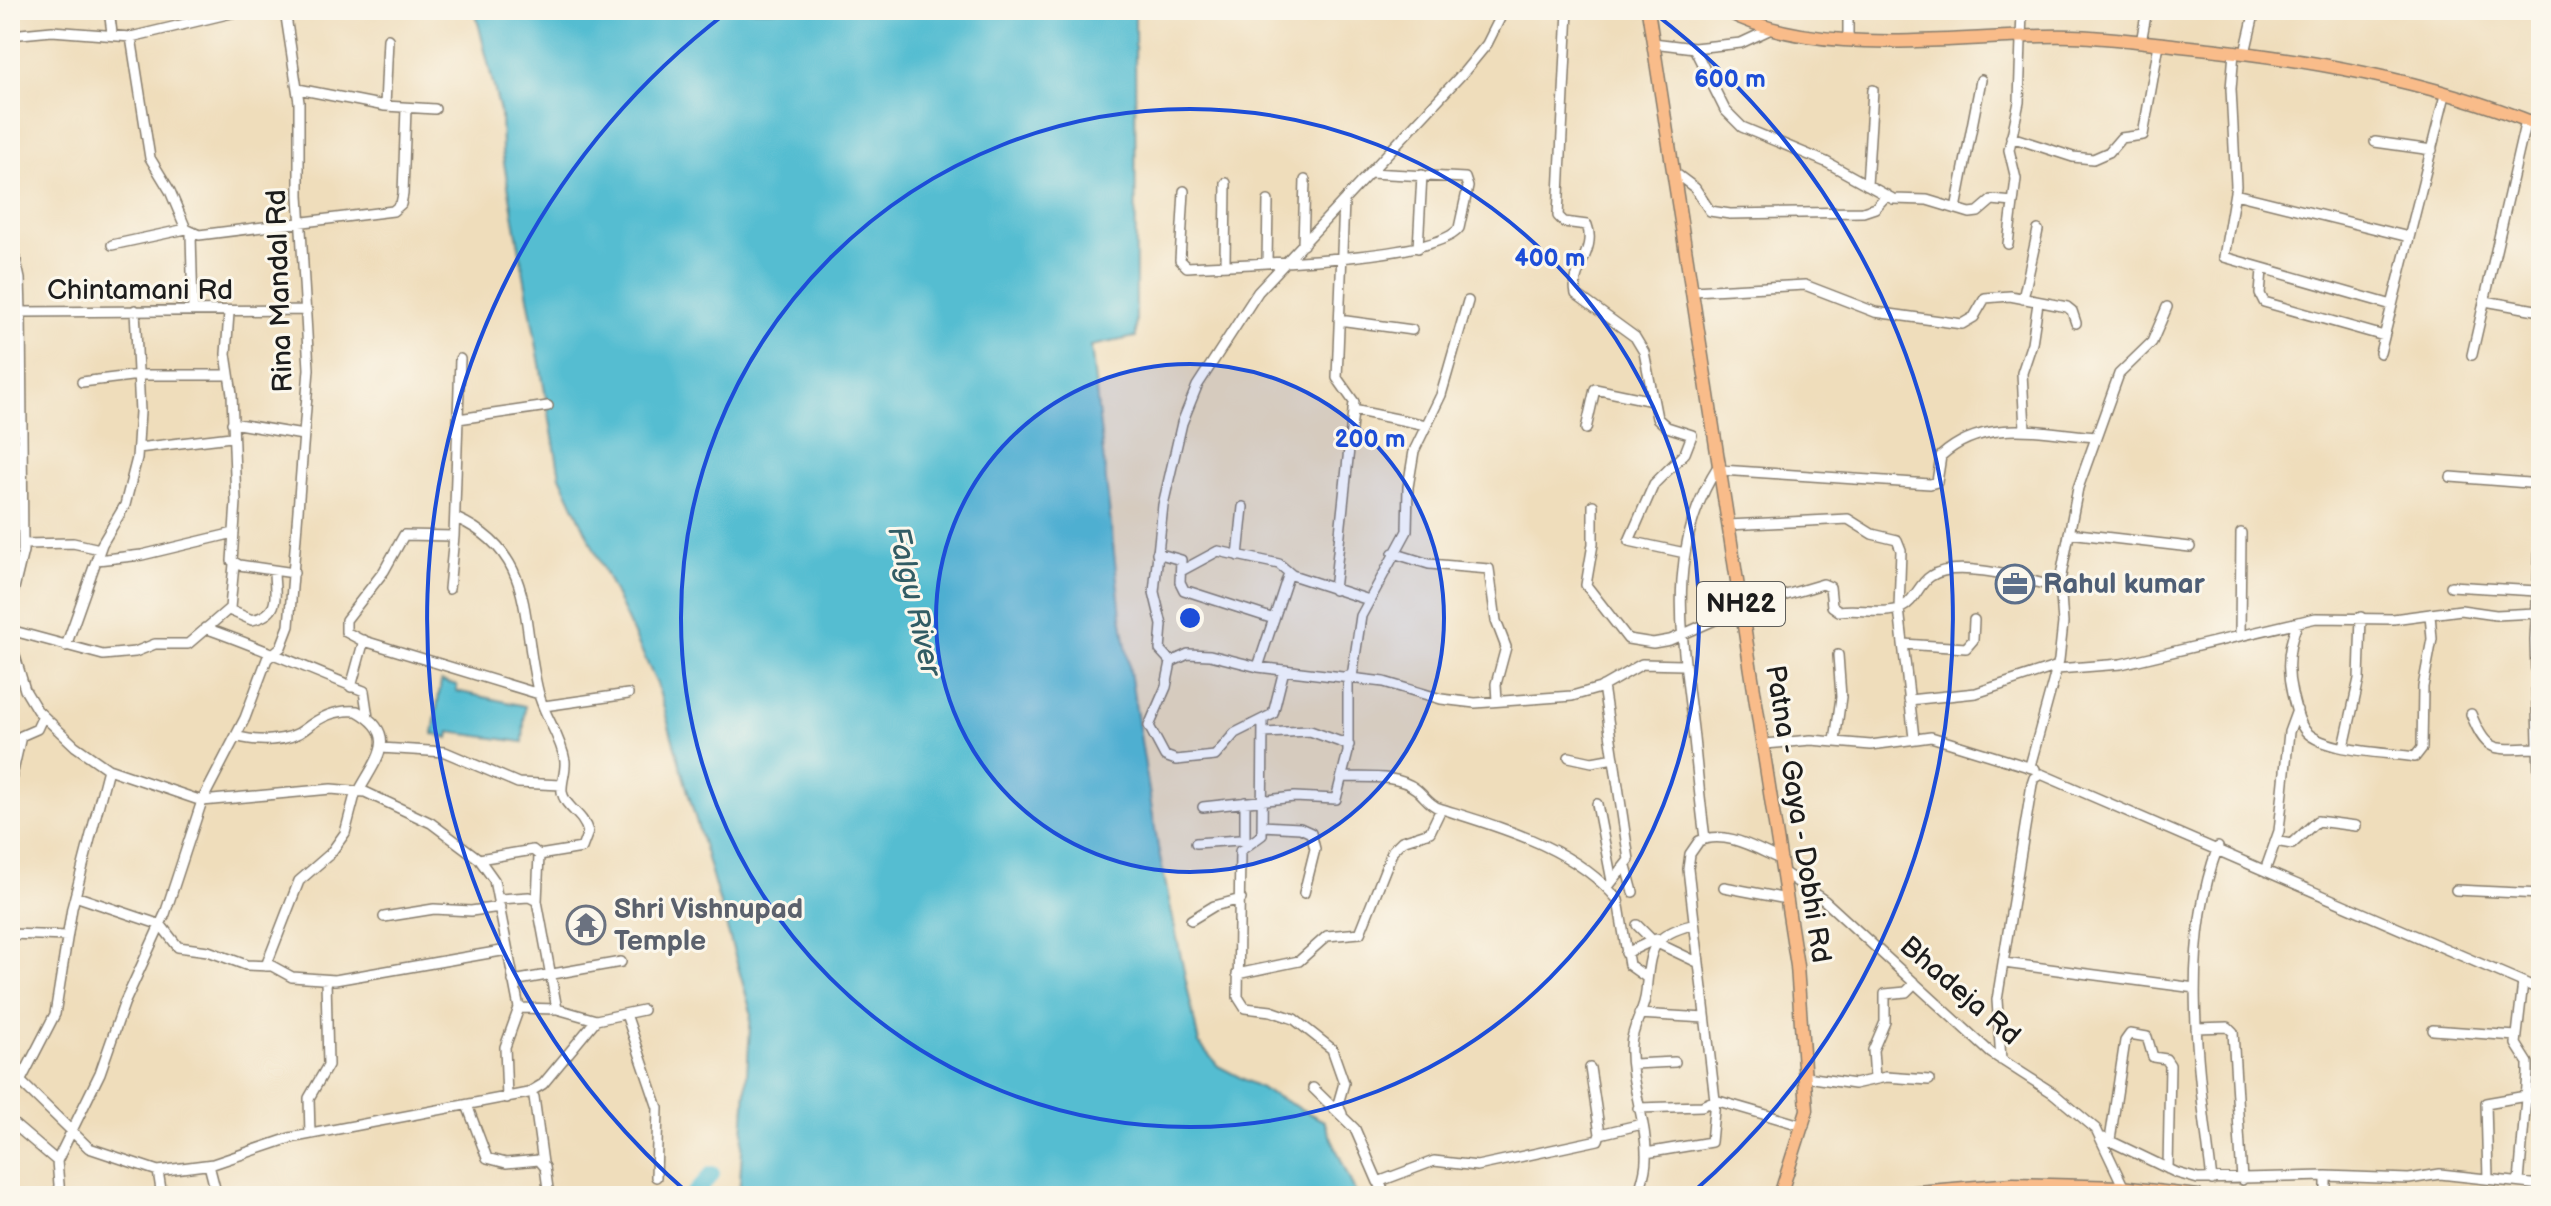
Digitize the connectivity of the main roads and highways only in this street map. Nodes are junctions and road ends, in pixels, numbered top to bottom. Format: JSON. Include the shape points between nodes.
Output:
{"nodes":[{"id":1,"x":1648,"y":10,"type":"edge"},
{"id":2,"x":1725,"y":10,"type":"edge"},
{"id":3,"x":2541,"y":126,"type":"edge"},
{"id":4,"x":1785,"y":1196,"type":"edge"},
{"id":5,"x":1869,"y":1196,"type":"edge"},
{"id":6,"x":2041,"y":1196,"type":"edge"},
{"id":7,"x":2058,"y":1196,"type":"edge"},
{"id":8,"x":2198,"y":1196,"type":"edge"}],
"edges":[{"from":1,"to":4,"type":"main road","name":"Patna - Gaya - Dobhi Rd","number":"NH22","via":[[1787,899],[1807,1077],[1804,1126],[1782,1189]]},
{"from":2,"to":3,"type":"main road","via":[[1769,30],[1848,38],[2071,36],[2240,52],[2340,67]]},
{"from":5,"to":8,"type":"main road","via":[[2013,1184]]},
{"from":6,"to":7,"type":"main road"}]}
